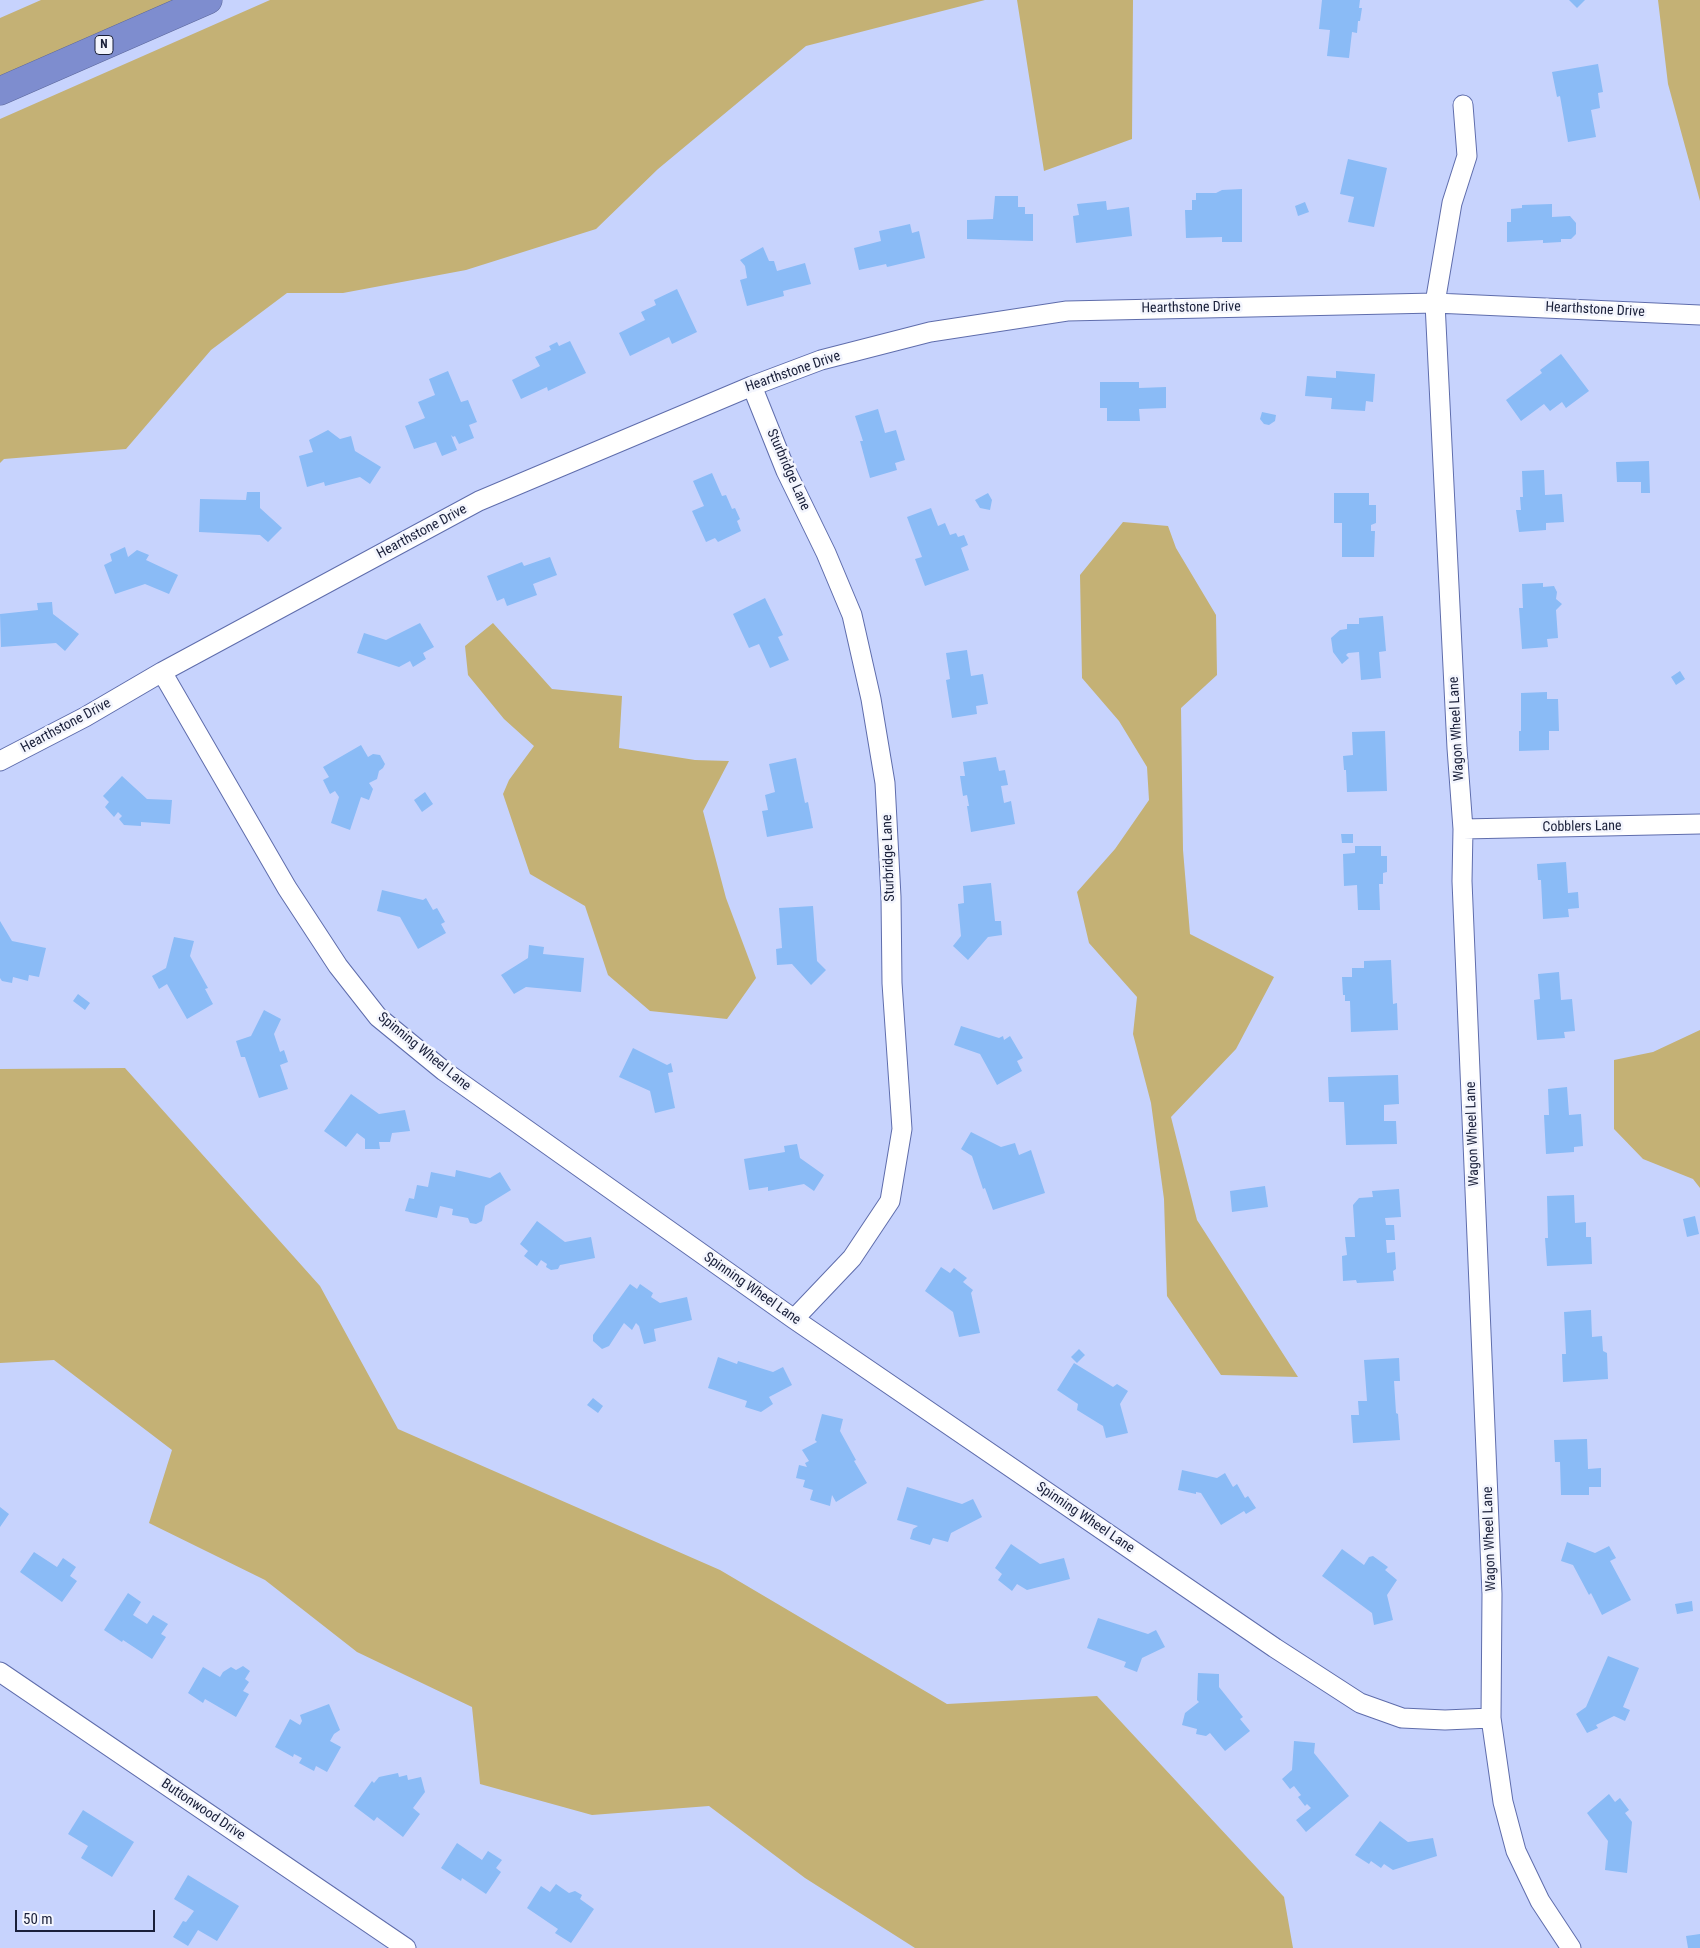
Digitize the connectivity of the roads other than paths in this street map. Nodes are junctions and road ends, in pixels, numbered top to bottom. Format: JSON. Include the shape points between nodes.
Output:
{"nodes":[{"id":1,"x":208,"y":0,"type":"edge"},
{"id":2,"x":0,"y":91,"type":"edge"},
{"id":3,"x":1463,"y":106,"type":"dead end"},
{"id":4,"x":1435,"y":304,"type":"junction"},
{"id":5,"x":1700,"y":315,"type":"edge"},
{"id":6,"x":752,"y":386,"type":"junction"},
{"id":7,"x":162,"y":672,"type":"junction"},
{"id":8,"x":0,"y":761,"type":"edge"},
{"id":9,"x":1700,"y":824,"type":"edge"},
{"id":10,"x":1463,"y":829,"type":"junction"},
{"id":11,"x":794,"y":1318,"type":"junction"},
{"id":12,"x":0,"y":1672,"type":"edge"},
{"id":13,"x":1491,"y":1718,"type":"junction"},
{"id":14,"x":406,"y":1948,"type":"edge"},
{"id":15,"x":1571,"y":1948,"type":"edge"}],
"edges":[{"from":1,"to":2,"type":"highway","number":"N"},
{"from":3,"to":4,"type":"street","name":"Wagon Wheel Lane","via":[[1467,156],[1452,203]]},
{"from":4,"to":5,"type":"street","name":"Hearthstone Drive"},
{"from":4,"to":6,"type":"street","name":"Hearthstone Drive","via":[[1067,311],[930,332],[820,360]]},
{"from":4,"to":10,"type":"street","name":"Wagon Wheel Lane"},
{"from":6,"to":7,"type":"street","name":"Hearthstone Drive","via":[[479,501]]},
{"from":6,"to":11,"type":"street","name":"Sturbridge Lane","via":[[786,471],[852,615],[871,699],[885,783],[892,983],[902,1129],[890,1201],[852,1258]]},
{"from":7,"to":8,"type":"street","name":"Hearthstone Drive"},
{"from":7,"to":11,"type":"street","name":"Spinning Wheel Lane","via":[[287,888],[338,966],[378,1017],[444,1071]]},
{"from":9,"to":10,"type":"street","name":"Cobblers Lane"},
{"from":10,"to":13,"type":"street","name":"Wagon Wheel Lane","via":[[1462,881],[1492,1594]]},
{"from":11,"to":13,"type":"street","name":"Spinning Wheel Lane","via":[[1360,1703],[1402,1718]]},
{"from":12,"to":14,"type":"street","name":"Buttonwood Drive"},
{"from":13,"to":15,"type":"street","name":"Wagon Wheel Lane","via":[[1503,1802],[1516,1851],[1540,1901]]}]}
